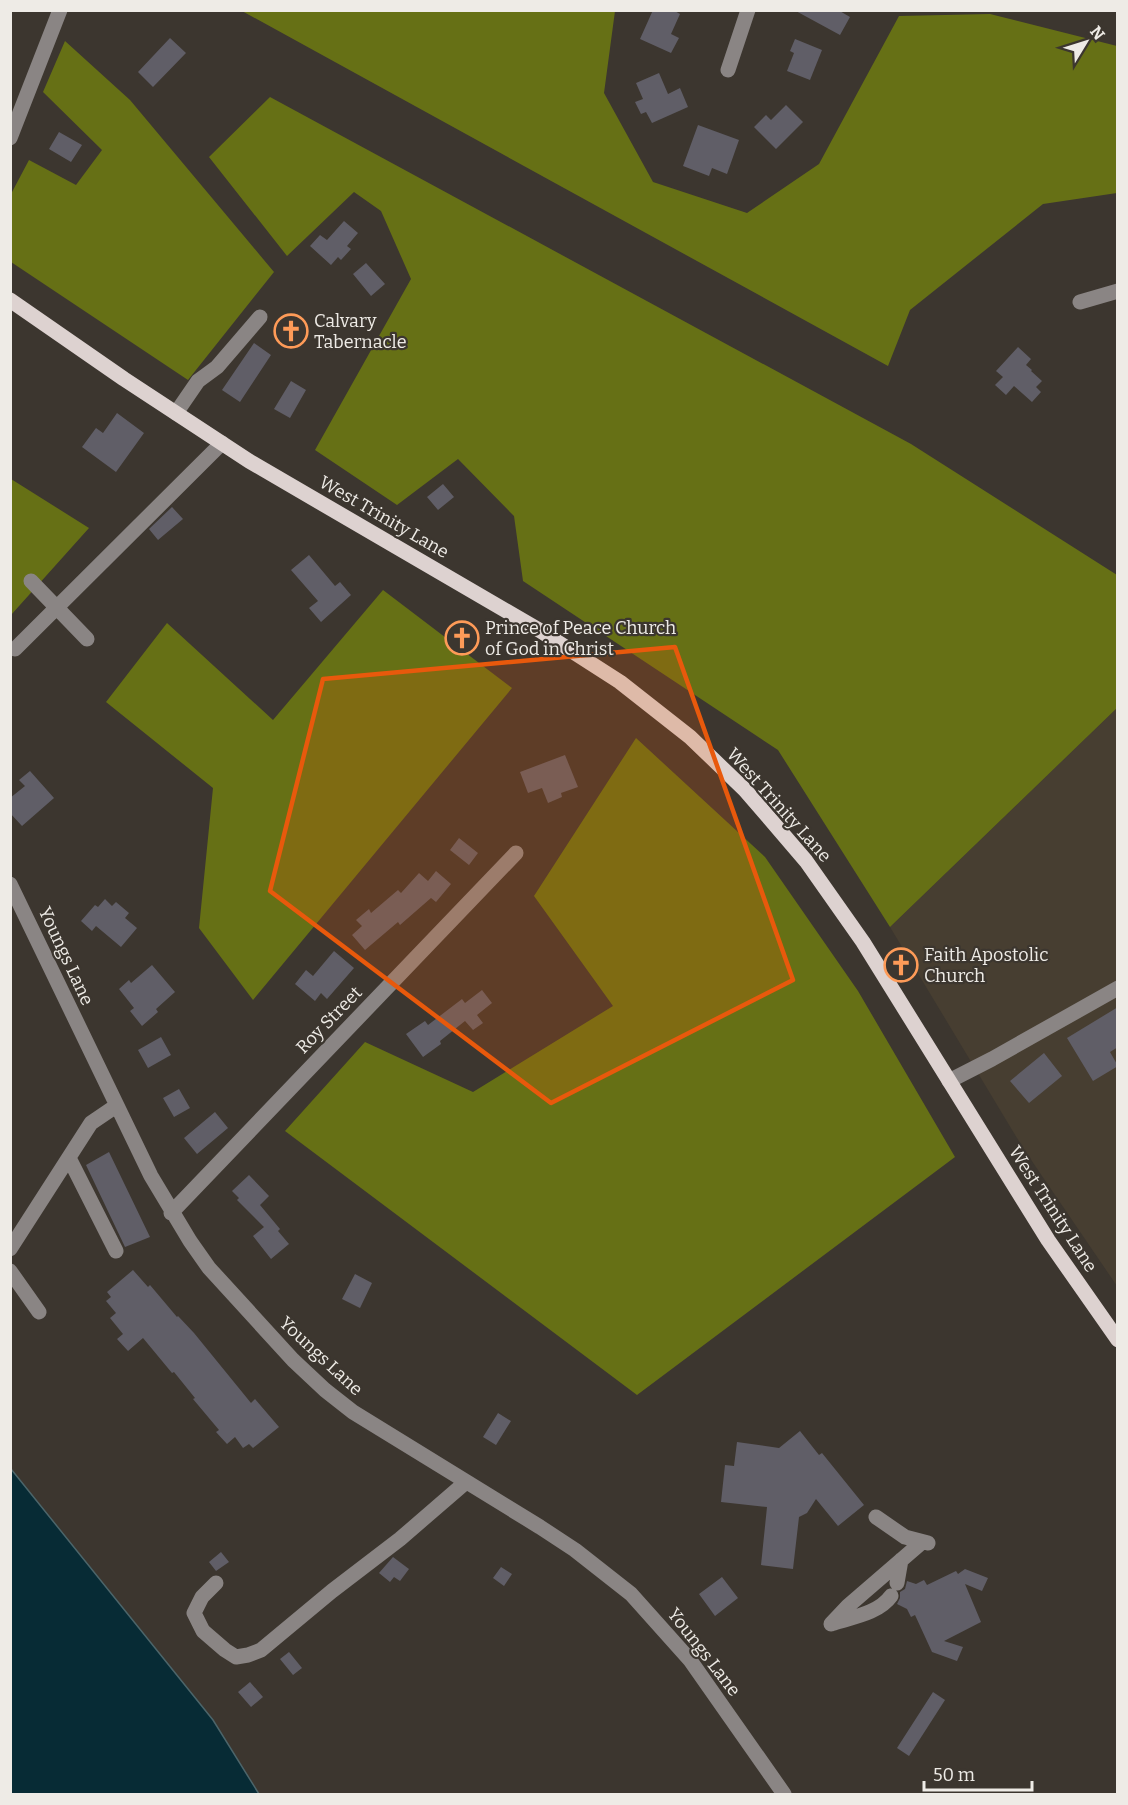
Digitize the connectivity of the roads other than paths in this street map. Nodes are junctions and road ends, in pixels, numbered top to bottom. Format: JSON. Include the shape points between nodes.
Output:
{"nodes":[{"id":1,"x":60,"y":10,"type":"edge"},
{"id":2,"x":748,"y":10,"type":"edge"},
{"id":3,"x":728,"y":70,"type":"dead end"},
{"id":4,"x":10,"y":138,"type":"edge"},
{"id":5,"x":1118,"y":291,"type":"edge"},
{"id":6,"x":10,"y":300,"type":"edge"},
{"id":7,"x":1080,"y":302,"type":"dead end"},
{"id":8,"x":260,"y":317,"type":"dead end"},
{"id":9,"x":176,"y":413,"type":"junction"},
{"id":10,"x":222,"y":443,"type":"junction"},
{"id":11,"x":31,"y":581,"type":"dead end"},
{"id":12,"x":57,"y":607,"type":"junction"},
{"id":13,"x":87,"y":639,"type":"dead end"},
{"id":14,"x":15,"y":649,"type":"dead end"},
{"id":15,"x":516,"y":854,"type":"dead end"},
{"id":16,"x":10,"y":884,"type":"edge"},
{"id":17,"x":1118,"y":988,"type":"edge"},
{"id":18,"x":949,"y":1081,"type":"junction"},
{"id":19,"x":116,"y":1106,"type":"junction"},
{"id":20,"x":69,"y":1158,"type":"junction"},
{"id":21,"x":171,"y":1213,"type":"junction"},
{"id":22,"x":10,"y":1249,"type":"edge"},
{"id":23,"x":116,"y":1251,"type":"dead end"},
{"id":24,"x":10,"y":1271,"type":"edge"},
{"id":25,"x":39,"y":1312,"type":"dead end"},
{"id":26,"x":1118,"y":1340,"type":"edge"},
{"id":27,"x":466,"y":1482,"type":"junction"},
{"id":28,"x":876,"y":1517,"type":"dead end"},
{"id":29,"x":901,"y":1560,"type":"junction"},
{"id":30,"x":216,"y":1583,"type":"dead end"},
{"id":31,"x":784,"y":1794,"type":"edge"}],
"edges":[{"from":1,"to":4,"type":"street"},
{"from":2,"to":3,"type":"street"},
{"from":5,"to":7,"type":"street"},
{"from":6,"to":9,"type":"main road","name":"West Trinity Lane"},
{"from":8,"to":9,"type":"street","via":[[217,367],[198,381]]},
{"from":9,"to":10,"type":"main road","name":"West Trinity Lane"},
{"from":10,"to":12,"type":"street"},
{"from":10,"to":18,"type":"main road","name":"West Trinity Lane","via":[[539,630],[620,682],[690,737],[745,790],[806,861],[863,942]]},
{"from":11,"to":12,"type":"street"},
{"from":12,"to":13,"type":"street"},
{"from":12,"to":14,"type":"street"},
{"from":15,"to":21,"type":"street","name":"Roy Street"},
{"from":16,"to":19,"type":"street","name":"Youngs Lane"},
{"from":17,"to":18,"type":"street"},
{"from":18,"to":26,"type":"main road","name":"West Trinity Lane","via":[[1048,1240]]},
{"from":19,"to":20,"type":"street","via":[[91,1123]]},
{"from":19,"to":21,"type":"street","name":"Youngs Lane"},
{"from":20,"to":22,"type":"street"},
{"from":20,"to":23,"type":"street"},
{"from":21,"to":27,"type":"street","name":"Youngs Lane","via":[[209,1268],[292,1360],[372,1425]]},
{"from":24,"to":25,"type":"street"},
{"from":27,"to":30,"type":"street","via":[[261,1650],[236,1657],[203,1631],[194,1613],[202,1597]]},
{"from":27,"to":31,"type":"street","name":"Youngs Lane","via":[[575,1550],[631,1594],[690,1660]]},
{"from":28,"to":29,"type":"street","via":[[905,1537],[926,1543]]},
{"from":29,"to":29,"type":"street","via":[[848,1606],[831,1624],[882,1605],[894,1590]]}]}
